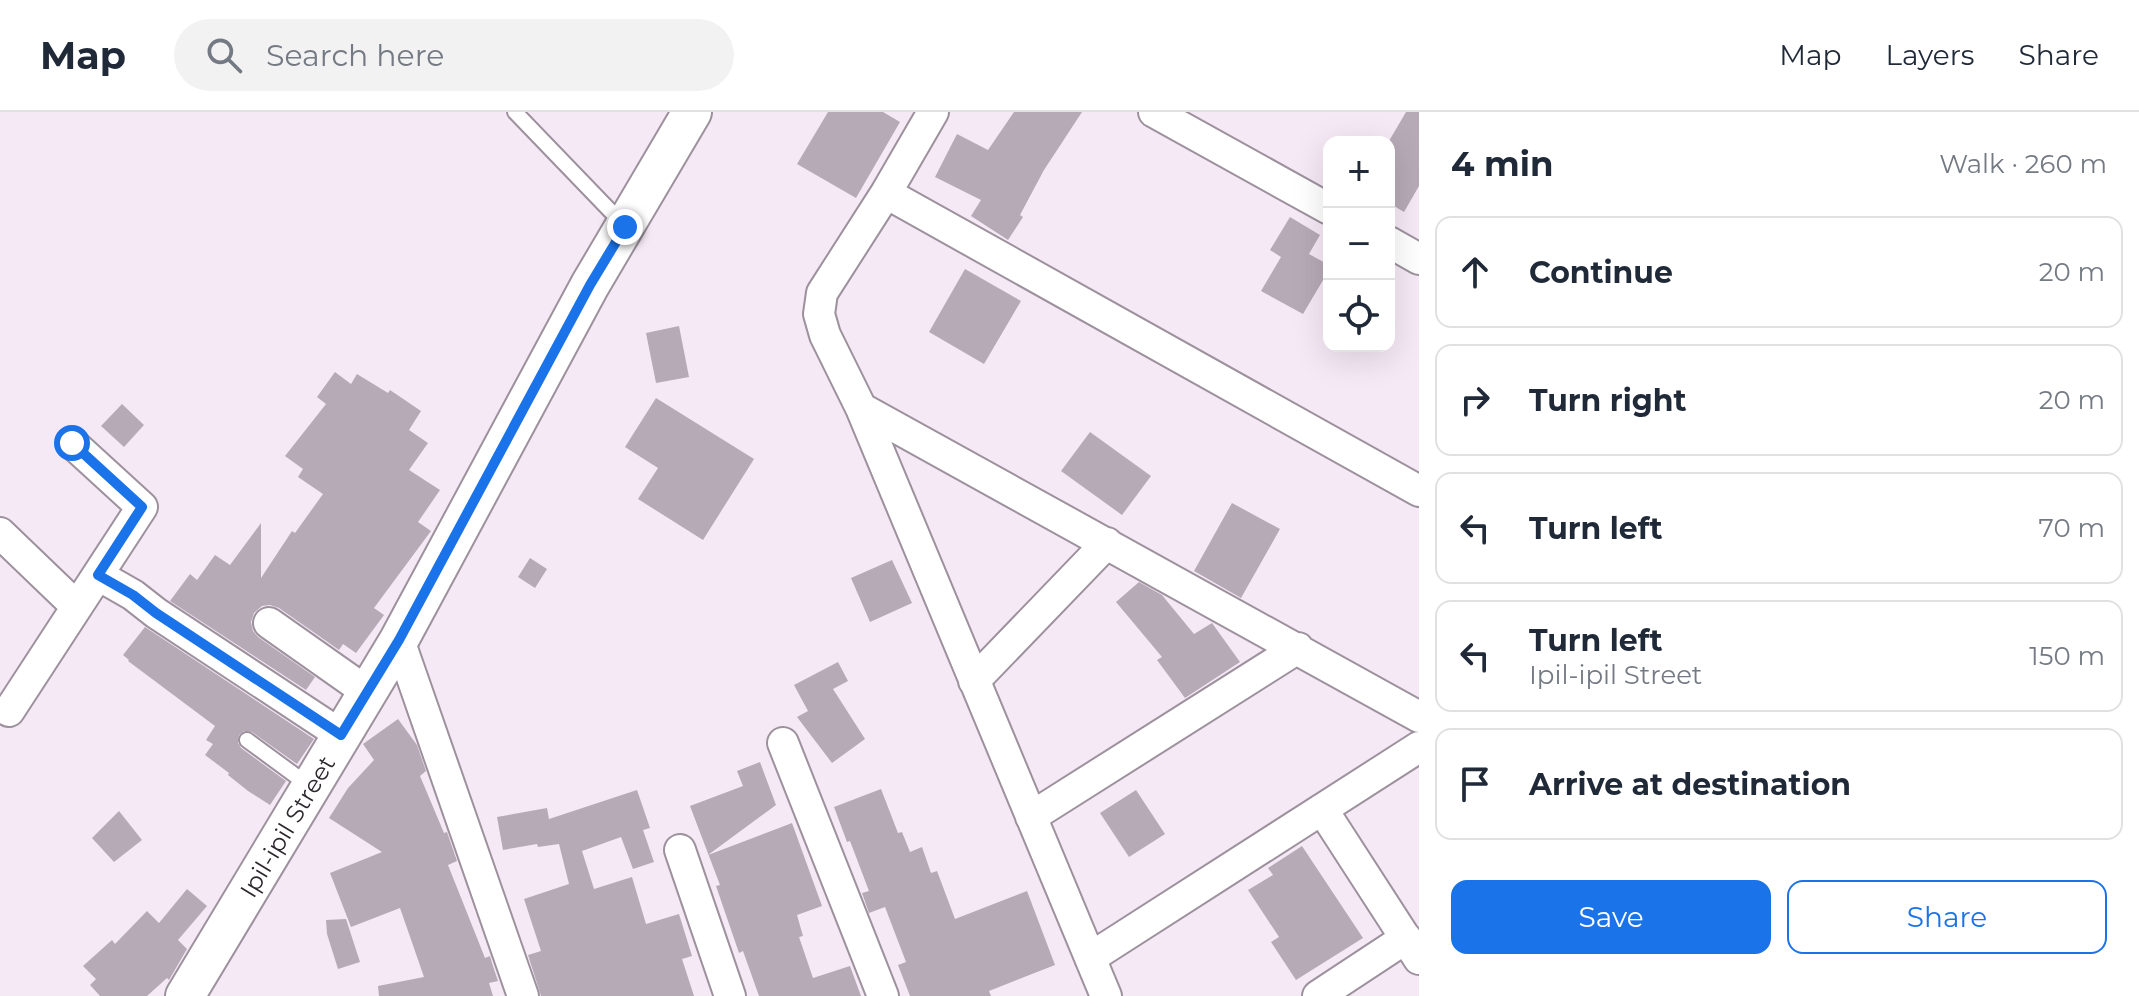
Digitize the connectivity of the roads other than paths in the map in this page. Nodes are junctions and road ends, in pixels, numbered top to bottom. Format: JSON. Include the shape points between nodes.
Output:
{"nodes":[{"id":1,"x":515,"y":112,"type":"edge"},
{"id":2,"x":692,"y":112,"type":"edge"},
{"id":3,"x":933,"y":112,"type":"edge"},
{"id":4,"x":1154,"y":112,"type":"edge"},
{"id":5,"x":886,"y":193,"type":"junction"},
{"id":6,"x":1327,"y":208,"type":"edge"},
{"id":7,"x":625,"y":227,"type":"junction"},
{"id":8,"x":1395,"y":245,"type":"edge"},
{"id":9,"x":1419,"y":259,"type":"edge"},
{"id":10,"x":861,"y":408,"type":"junction"},
{"id":11,"x":72,"y":443,"type":"dead end"},
{"id":12,"x":1419,"y":491,"type":"edge"},
{"id":13,"x":0,"y":533,"type":"edge"},
{"id":14,"x":1107,"y":543,"type":"junction"},
{"id":15,"x":98,"y":575,"type":"junction"},
{"id":16,"x":76,"y":606,"type":"junction"},
{"id":17,"x":269,"y":623,"type":"dead end"},
{"id":18,"x":399,"y":640,"type":"junction"},
{"id":19,"x":1298,"y":648,"type":"junction"},
{"id":20,"x":974,"y":681,"type":"junction"},
{"id":21,"x":367,"y":692,"type":"junction"},
{"id":22,"x":1415,"y":707,"type":"edge"},
{"id":23,"x":9,"y":711,"type":"dead end"},
{"id":24,"x":341,"y":735,"type":"junction"},
{"id":25,"x":247,"y":740,"type":"dead end"},
{"id":26,"x":783,"y":743,"type":"dead end"},
{"id":27,"x":1419,"y":747,"type":"edge"},
{"id":28,"x":311,"y":787,"type":"junction"},
{"id":29,"x":1322,"y":809,"type":"junction"},
{"id":30,"x":1031,"y":817,"type":"junction"},
{"id":31,"x":680,"y":850,"type":"dead end"},
{"id":32,"x":1412,"y":949,"type":"edge"},
{"id":33,"x":1090,"y":958,"type":"junction"},
{"id":34,"x":185,"y":996,"type":"edge"},
{"id":35,"x":523,"y":996,"type":"edge"},
{"id":36,"x":730,"y":996,"type":"edge"},
{"id":37,"x":883,"y":996,"type":"edge"},
{"id":38,"x":1106,"y":996,"type":"edge"},
{"id":39,"x":1318,"y":996,"type":"edge"}],
"edges":[{"from":1,"to":7,"type":"lane"},
{"from":2,"to":7,"type":"street","name":"Ipil-ipil Street"},
{"from":3,"to":5,"type":"street"},
{"from":4,"to":6,"type":"street"},
{"from":5,"to":10,"type":"street","via":[[820,304],[825,335]]},
{"from":5,"to":12,"type":"street"},
{"from":7,"to":18,"type":"street","name":"Ipil-ipil Street"},
{"from":8,"to":9,"type":"street"},
{"from":10,"to":14,"type":"street"},
{"from":10,"to":20,"type":"street"},
{"from":11,"to":15,"type":"street","via":[[142,507]]},
{"from":13,"to":16,"type":"street"},
{"from":14,"to":19,"type":"street"},
{"from":14,"to":20,"type":"street"},
{"from":15,"to":16,"type":"street"},
{"from":15,"to":24,"type":"street"},
{"from":16,"to":23,"type":"street"},
{"from":17,"to":21,"type":"street"},
{"from":18,"to":21,"type":"street","name":"Ipil-ipil Street"},
{"from":18,"to":35,"type":"street"},
{"from":19,"to":22,"type":"street"},
{"from":19,"to":30,"type":"street"},
{"from":20,"to":30,"type":"street"},
{"from":21,"to":24,"type":"street","name":"Ipil-ipil Street"},
{"from":24,"to":28,"type":"street","name":"Ipil-ipil Street"},
{"from":25,"to":28,"type":"lane"},
{"from":26,"to":37,"type":"street"},
{"from":27,"to":29,"type":"street"},
{"from":28,"to":34,"type":"street","name":"Ipil-ipil Street"},
{"from":29,"to":32,"type":"street"},
{"from":29,"to":33,"type":"street"},
{"from":30,"to":33,"type":"street"},
{"from":31,"to":36,"type":"street"},
{"from":32,"to":39,"type":"street"},
{"from":33,"to":38,"type":"street"}]}
